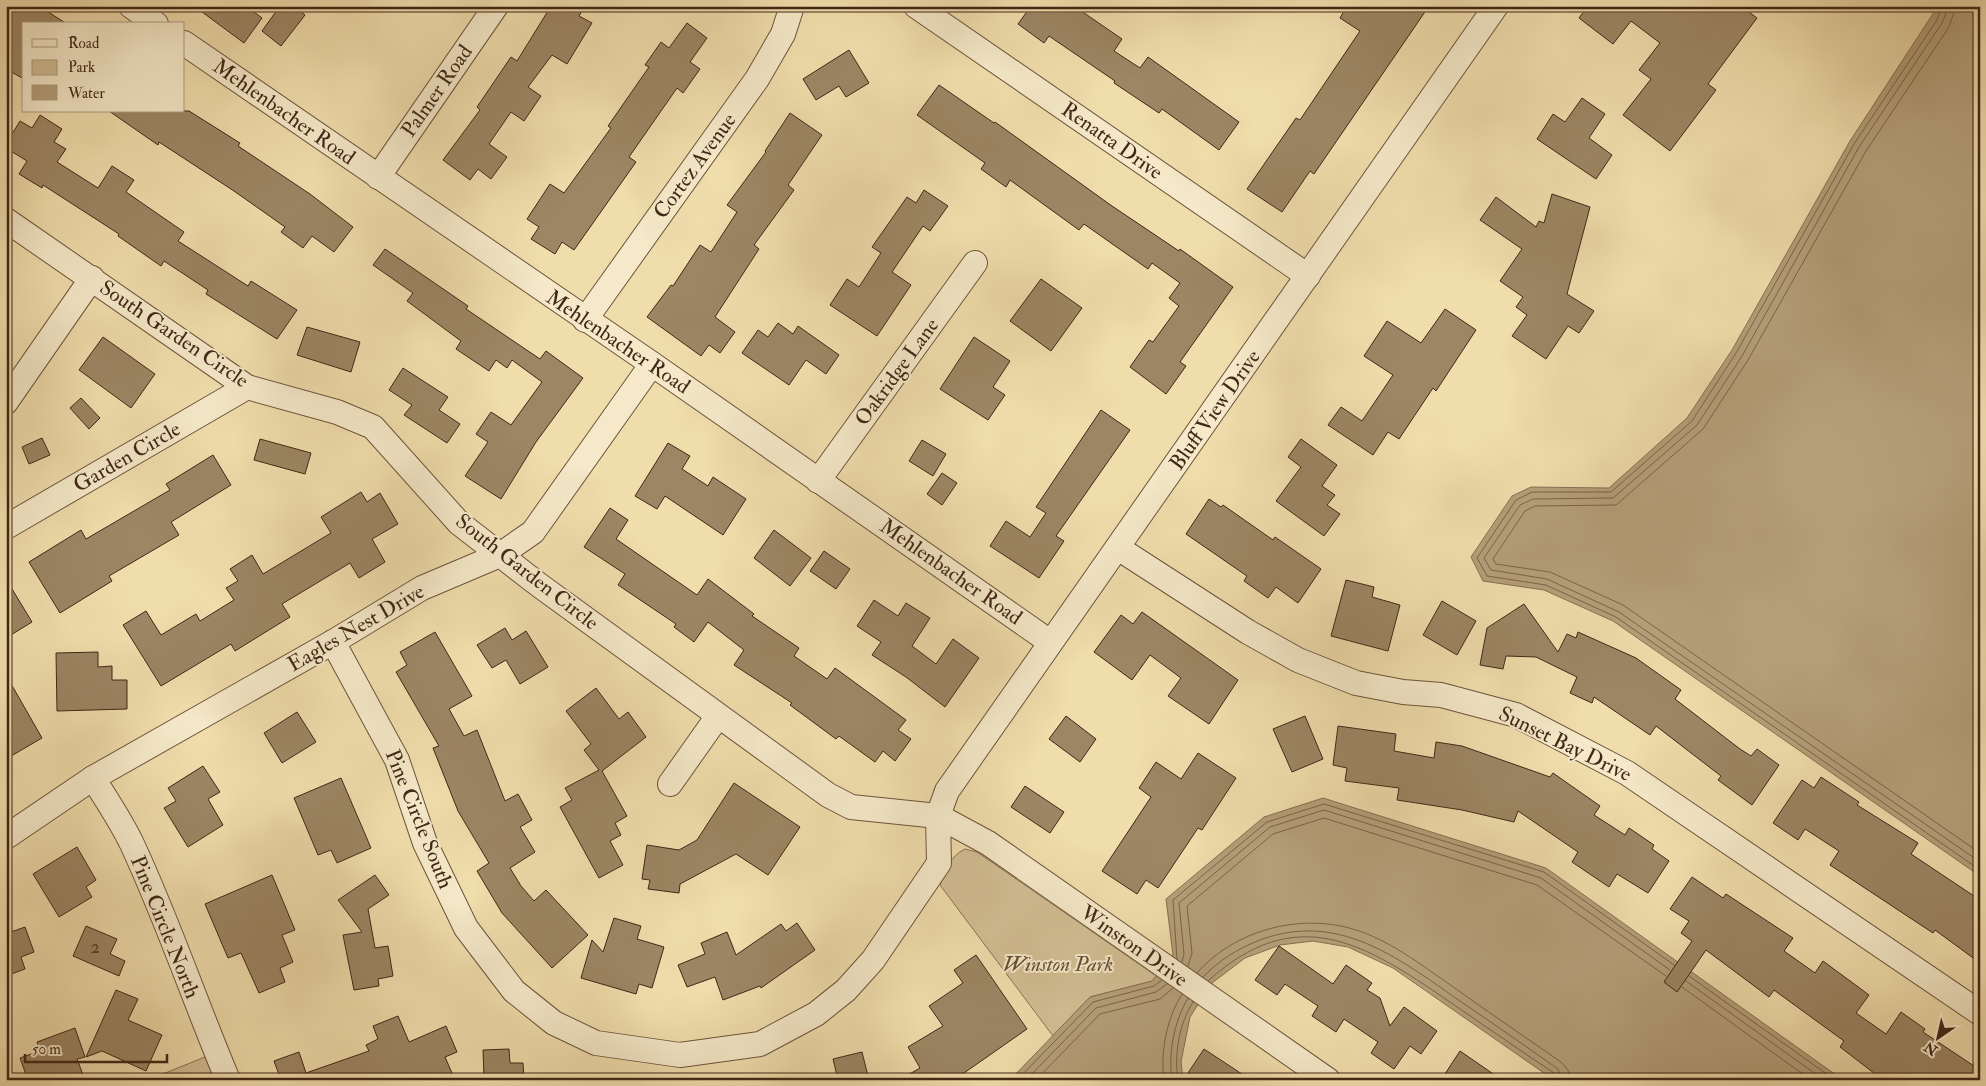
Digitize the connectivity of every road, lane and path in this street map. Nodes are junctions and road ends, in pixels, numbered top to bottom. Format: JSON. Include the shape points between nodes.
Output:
{"nodes":[{"id":1,"x":131,"y":6,"type":"edge"},
{"id":2,"x":496,"y":6,"type":"edge"},
{"id":3,"x":792,"y":6,"type":"edge"},
{"id":4,"x":916,"y":6,"type":"edge"},
{"id":5,"x":1492,"y":8,"type":"edge"},
{"id":6,"x":153,"y":22,"type":"edge"},
{"id":7,"x":185,"y":44,"type":"edge"},
{"id":8,"x":378,"y":177,"type":"junction"},
{"id":9,"x":6,"y":220,"type":"edge"},
{"id":10,"x":975,"y":263,"type":"dead end"},
{"id":11,"x":1308,"y":276,"type":"junction"},
{"id":12,"x":92,"y":278,"type":"junction"},
{"id":13,"x":585,"y":320,"type":"junction"},
{"id":14,"x":652,"y":364,"type":"junction"},
{"id":15,"x":247,"y":387,"type":"junction"},
{"id":16,"x":6,"y":402,"type":"edge"},
{"id":17,"x":818,"y":481,"type":"junction"},
{"id":18,"x":6,"y":527,"type":"edge"},
{"id":19,"x":1118,"y":548,"type":"junction"},
{"id":20,"x":500,"y":555,"type":"junction"},
{"id":21,"x":333,"y":642,"type":"junction"},
{"id":22,"x":1050,"y":642,"type":"junction"},
{"id":23,"x":718,"y":716,"type":"junction"},
{"id":24,"x":93,"y":778,"type":"junction"},
{"id":25,"x":670,"y":784,"type":"dead end"},
{"id":26,"x":938,"y":816,"type":"junction"},
{"id":27,"x":6,"y":838,"type":"edge"},
{"id":28,"x":1980,"y":1013,"type":"edge"},
{"id":29,"x":228,"y":1080,"type":"edge"},
{"id":30,"x":1328,"y":1080,"type":"edge"}],
"edges":[{"from":1,"to":6,"type":"street"},
{"from":2,"to":8,"type":"street","name":"Palmer Road"},
{"from":3,"to":13,"type":"street","name":"Cortez Avenue","via":[[783,34],[757,79]]},
{"from":4,"to":11,"type":"street","name":"Renatta Drive"},
{"from":5,"to":11,"type":"street","name":"Bluff View Drive"},
{"from":7,"to":8,"type":"street","name":"Mehlenbacher Road"},
{"from":8,"to":13,"type":"street","name":"Mehlenbacher Road"},
{"from":9,"to":12,"type":"street","name":"South Garden Circle"},
{"from":10,"to":17,"type":"street","name":"Oakridge Lane"},
{"from":11,"to":19,"type":"street","name":"Bluff View Drive"},
{"from":12,"to":15,"type":"street","name":"South Garden Circle"},
{"from":12,"to":16,"type":"street"},
{"from":13,"to":14,"type":"street","name":"Mehlenbacher Road"},
{"from":14,"to":17,"type":"street","name":"Mehlenbacher Road"},
{"from":14,"to":20,"type":"street","name":"Eagles Nest Drive","via":[[533,532]]},
{"from":15,"to":18,"type":"street","name":"Garden Circle"},
{"from":15,"to":20,"type":"street","name":"South Garden Circle","via":[[337,412],[373,427],[460,523]]},
{"from":17,"to":22,"type":"street","name":"Mehlenbacher Road"},
{"from":19,"to":22,"type":"street","name":"Bluff View Drive"},
{"from":19,"to":28,"type":"street","name":"Sunset Bay Drive","via":[[1248,632],[1298,660],[1356,683],[1441,695],[1516,714],[1628,773]]},
{"from":20,"to":21,"type":"street","name":"Eagles Nest Drive","via":[[422,588]]},
{"from":20,"to":23,"type":"street","name":"South Garden Circle"},
{"from":21,"to":24,"type":"street","name":"Eagles Nest Drive"},
{"from":21,"to":26,"type":"street","name":"Pine Circle South","via":[[397,760],[425,843],[466,928],[514,991],[554,1023],[596,1043],[680,1055],[742,1047],[760,1044],[816,1014],[846,990],[873,960],[939,862]]},
{"from":22,"to":26,"type":"street","name":"Bluff View Drive","via":[[947,791]]},
{"from":23,"to":25,"type":"street"},
{"from":23,"to":26,"type":"street","name":"South Garden Circle","via":[[828,795],[852,807]]},
{"from":24,"to":27,"type":"street","name":"Eagles Nest Drive"},
{"from":24,"to":29,"type":"street","name":"Pine Circle North","via":[[131,842],[171,932]]},
{"from":26,"to":30,"type":"street","name":"Winston Drive","via":[[988,843]]}]}
